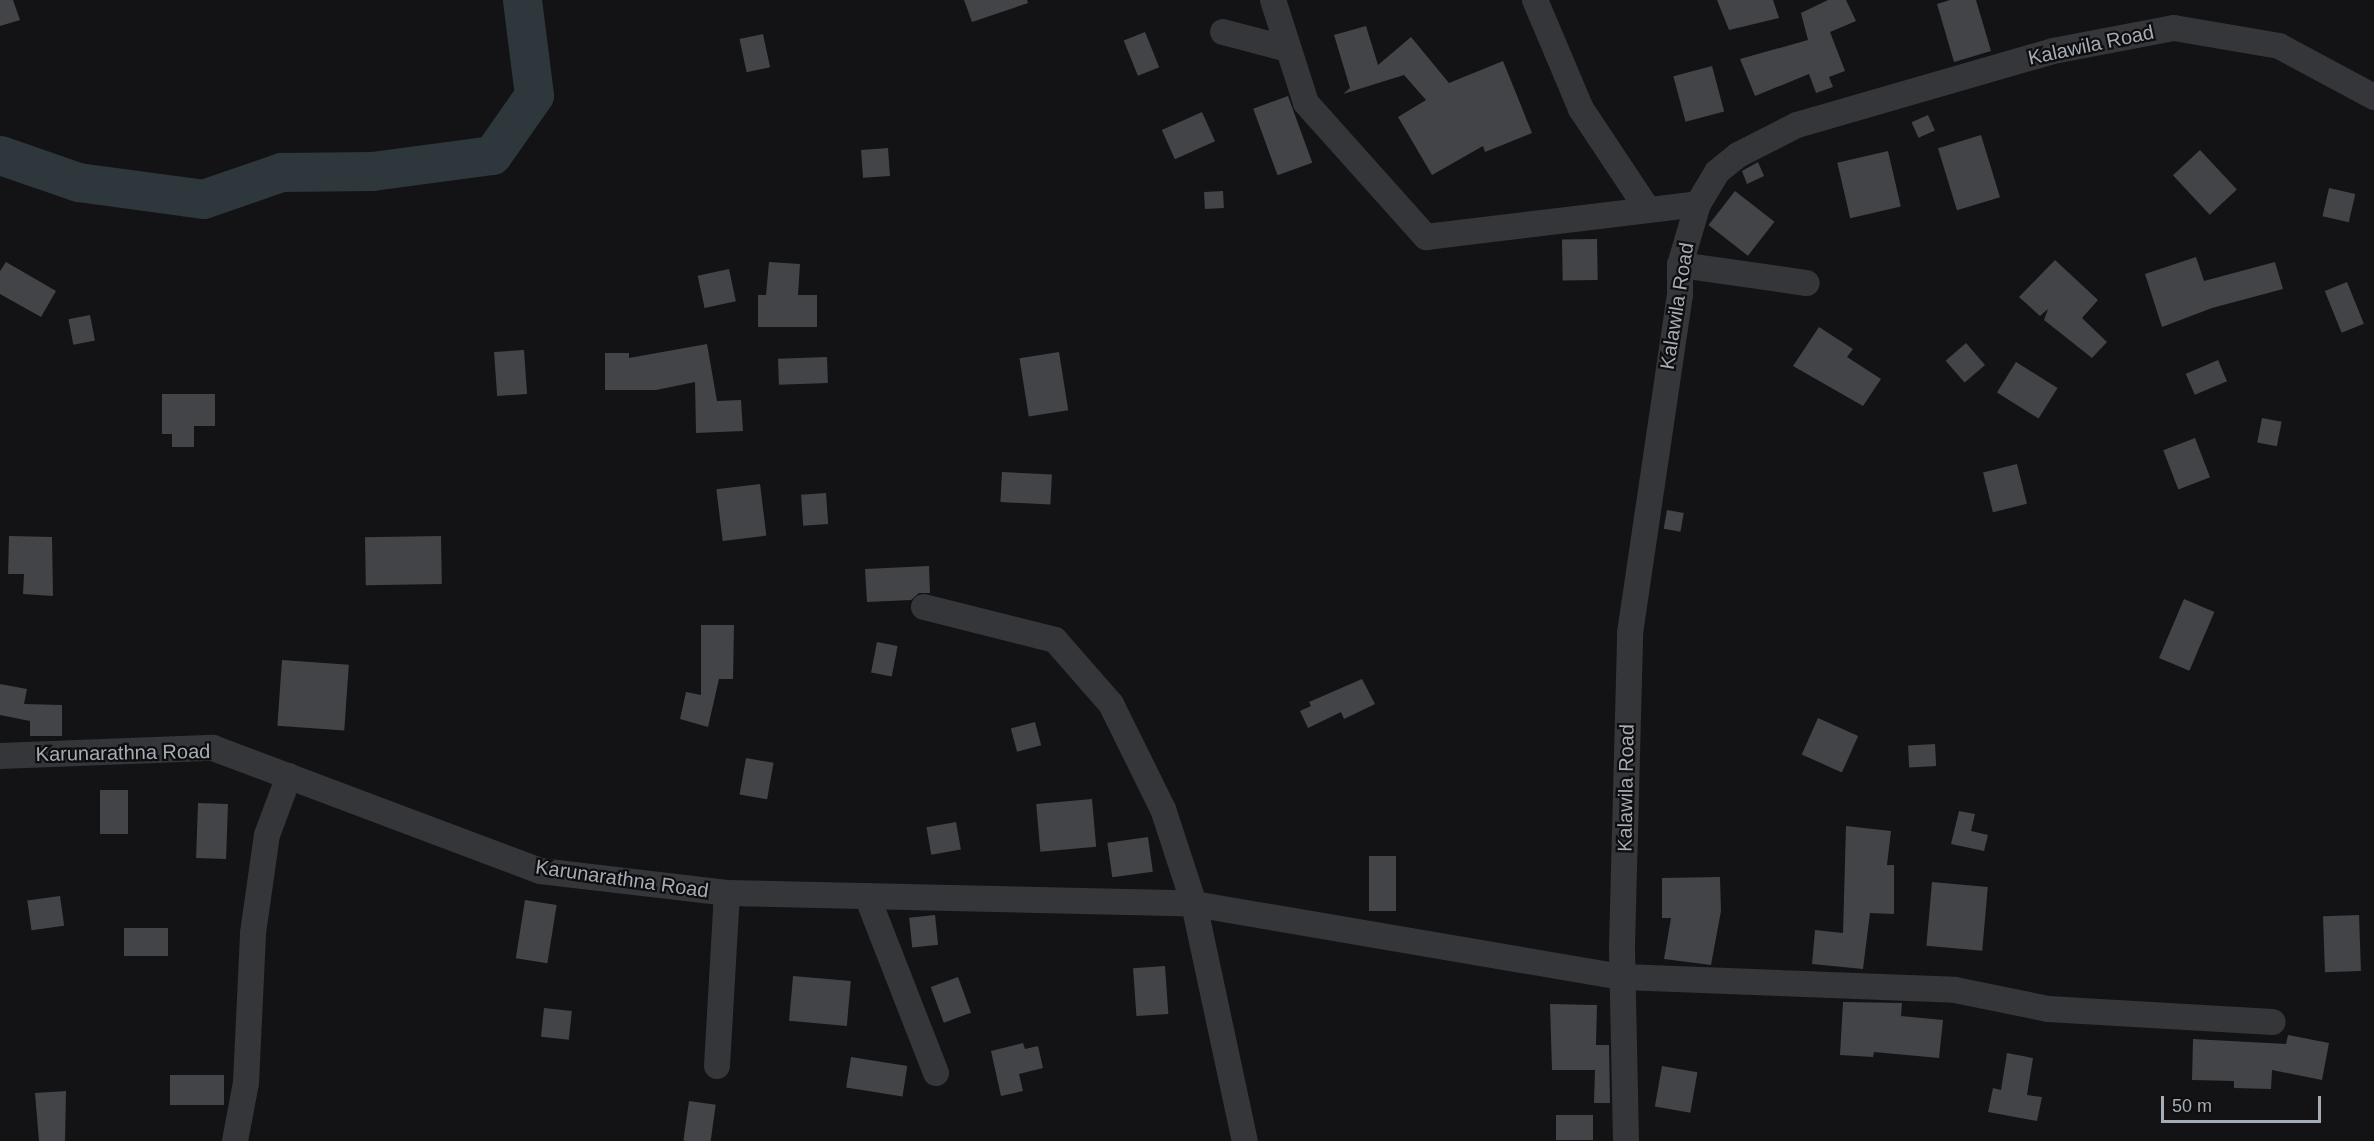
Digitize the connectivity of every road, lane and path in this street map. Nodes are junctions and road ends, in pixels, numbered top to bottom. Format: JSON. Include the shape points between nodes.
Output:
{"nodes":[{"id":1,"x":1272,"y":0,"type":"edge"},
{"id":2,"x":1535,"y":0,"type":"edge"},
{"id":3,"x":1223,"y":32,"type":"dead end"},
{"id":4,"x":1288,"y":49,"type":"junction"},
{"id":5,"x":2374,"y":97,"type":"edge"},
{"id":6,"x":1698,"y":204,"type":"junction"},
{"id":7,"x":1648,"y":210,"type":"junction"},
{"id":8,"x":1680,"y":265,"type":"junction"},
{"id":9,"x":1807,"y":283,"type":"dead end"},
{"id":10,"x":924,"y":607,"type":"dead end"},
{"id":11,"x":0,"y":756,"type":"edge"},
{"id":12,"x":289,"y":776,"type":"junction"},
{"id":13,"x":727,"y":893,"type":"junction"},
{"id":14,"x":867,"y":896,"type":"junction"},
{"id":15,"x":1194,"y":904,"type":"junction"},
{"id":16,"x":1623,"y":977,"type":"junction"},
{"id":17,"x":2273,"y":1022,"type":"dead end"},
{"id":18,"x":717,"y":1066,"type":"dead end"},
{"id":19,"x":936,"y":1073,"type":"dead end"},
{"id":20,"x":235,"y":1141,"type":"edge"},
{"id":21,"x":1245,"y":1141,"type":"edge"},
{"id":22,"x":1626,"y":1141,"type":"edge"}],
"edges":[{"from":1,"to":4,"type":"street"},
{"from":2,"to":7,"type":"street","via":[[1581,109]]},
{"from":3,"to":4,"type":"street"},
{"from":4,"to":7,"type":"street","via":[[1306,103],[1426,237]]},
{"from":5,"to":6,"type":"street","name":"Kalawila Road","via":[[2279,46],[2174,28],[2053,51],[1797,124],[1738,155],[1717,172]]},
{"from":6,"to":7,"type":"street"},
{"from":6,"to":8,"type":"street","name":"Kalawila Road"},
{"from":8,"to":9,"type":"street"},
{"from":8,"to":16,"type":"street","name":"Kalawila Road","via":[[1680,295],[1630,633]]},
{"from":10,"to":15,"type":"street","via":[[1055,640],[1111,704],[1163,809]]},
{"from":11,"to":12,"type":"street","name":"Karunarathna Road","via":[[213,748]]},
{"from":12,"to":13,"type":"street","name":"Karunarathna Road","via":[[540,871]]},
{"from":12,"to":20,"type":"street","via":[[267,835],[253,933],[246,1083]]},
{"from":13,"to":14,"type":"street","name":"Karunarathna Road"},
{"from":13,"to":18,"type":"street"},
{"from":14,"to":15,"type":"street","name":"Karunarathna Road"},
{"from":14,"to":19,"type":"street"},
{"from":15,"to":16,"type":"street","name":"Karunarathna Road"},
{"from":15,"to":21,"type":"street"},
{"from":16,"to":17,"type":"street","name":"Karunarathna Road","via":[[1955,990],[2048,1009]]},
{"from":16,"to":22,"type":"street","name":"Kalawila Road"}]}
